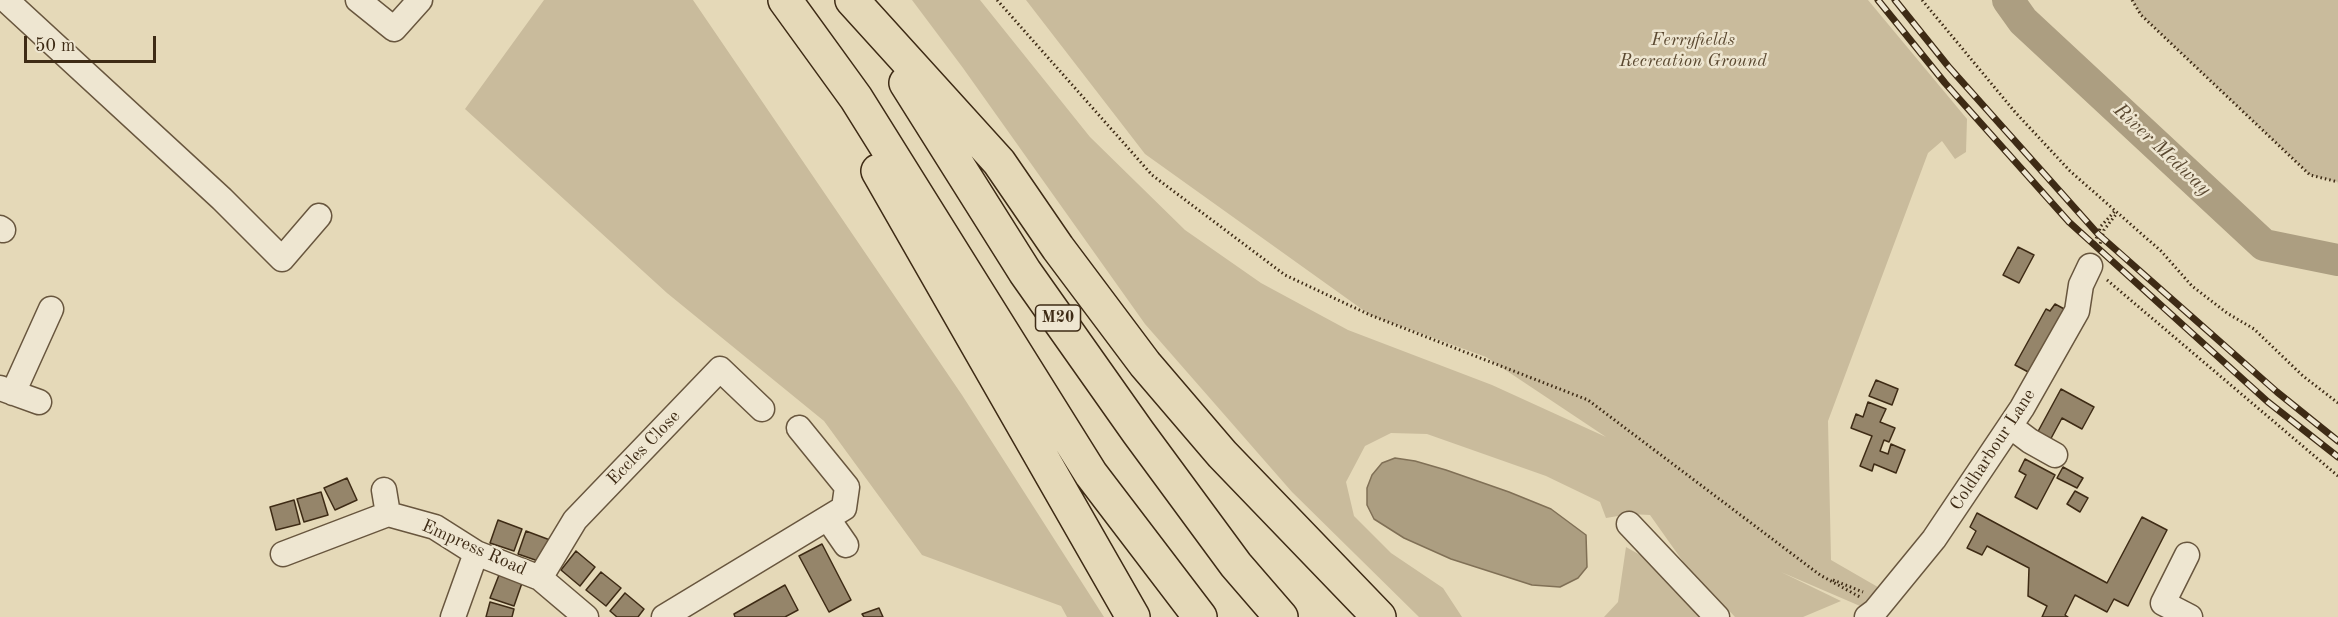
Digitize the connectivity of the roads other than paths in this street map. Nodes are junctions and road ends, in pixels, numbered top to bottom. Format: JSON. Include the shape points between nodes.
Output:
{"nodes":[{"id":1,"x":6,"y":0,"type":"edge"},
{"id":2,"x":358,"y":0,"type":"edge"},
{"id":3,"x":420,"y":0,"type":"edge"},
{"id":4,"x":786,"y":3,"type":"edge"},
{"id":5,"x":854,"y":3,"type":"edge"},
{"id":6,"x":319,"y":216,"type":"dead end"},
{"id":7,"x":2090,"y":266,"type":"road end"},
{"id":8,"x":51,"y":309,"type":"dead end"},
{"id":9,"x":7,"y":390,"type":"edge"},
{"id":10,"x":39,"y":402,"type":"dead end"},
{"id":11,"x":762,"y":409,"type":"dead end"},
{"id":12,"x":2010,"y":426,"type":"junction"},
{"id":13,"x":799,"y":428,"type":"dead end"},
{"id":14,"x":2055,"y":455,"type":"dead end"},
{"id":15,"x":384,"y":490,"type":"dead end"},
{"id":16,"x":388,"y":514,"type":"junction"},
{"id":17,"x":828,"y":519,"type":"junction"},
{"id":18,"x":1629,"y":524,"type":"dead end"},
{"id":19,"x":846,"y":545,"type":"dead end"},
{"id":20,"x":476,"y":553,"type":"junction"},
{"id":21,"x":283,"y":554,"type":"dead end"},
{"id":22,"x":2187,"y":555,"type":"dead end"},
{"id":23,"x":540,"y":578,"type":"junction"},
{"id":24,"x":1878,"y":611,"type":"edge"},
{"id":25,"x":453,"y":617,"type":"edge"},
{"id":26,"x":586,"y":617,"type":"edge"},
{"id":27,"x":664,"y":617,"type":"edge"},
{"id":28,"x":1133,"y":617,"type":"edge"},
{"id":29,"x":1200,"y":617,"type":"edge"},
{"id":30,"x":1281,"y":617,"type":"edge"},
{"id":31,"x":1379,"y":617,"type":"edge"},
{"id":32,"x":1718,"y":617,"type":"edge"},
{"id":33,"x":2190,"y":617,"type":"edge"}],
"edges":[{"from":1,"to":6,"type":"street","via":[[282,259]]},
{"from":2,"to":3,"type":"street","via":[[394,29]]},
{"from":4,"to":28,"type":"highway","via":[[893,199]]},
{"from":4,"to":29,"type":"highway","via":[[856,98],[1091,474]]},
{"from":5,"to":30,"type":"highway","number":"M20","via":[[1025,272],[1236,565]]},
{"from":5,"to":31,"type":"highway","number":"M20","via":[[999,162],[1058,249],[1146,364],[1222,454]]},
{"from":7,"to":12,"type":"street","name":"Coldharbour Lane","via":[[2081,285],[2077,311]]},
{"from":8,"to":9,"type":"street"},
{"from":9,"to":10,"type":"street"},
{"from":11,"to":23,"type":"street","name":"Eccles Close","via":[[720,369],[575,520]]},
{"from":12,"to":14,"type":"street"},
{"from":12,"to":24,"type":"street","name":"Coldharbour Lane","via":[[1934,539]]},
{"from":13,"to":17,"type":"street","via":[[847,487],[844,508]]},
{"from":15,"to":16,"type":"street"},
{"from":16,"to":20,"type":"street","name":"Empress Road","via":[[435,527]]},
{"from":16,"to":21,"type":"street"},
{"from":17,"to":19,"type":"street"},
{"from":17,"to":27,"type":"street"},
{"from":18,"to":32,"type":"street"},
{"from":20,"to":23,"type":"street","name":"Empress Road"},
{"from":20,"to":25,"type":"street"},
{"from":22,"to":33,"type":"street","via":[[2163,603]]},
{"from":23,"to":26,"type":"street","name":"Empress Road"}]}
